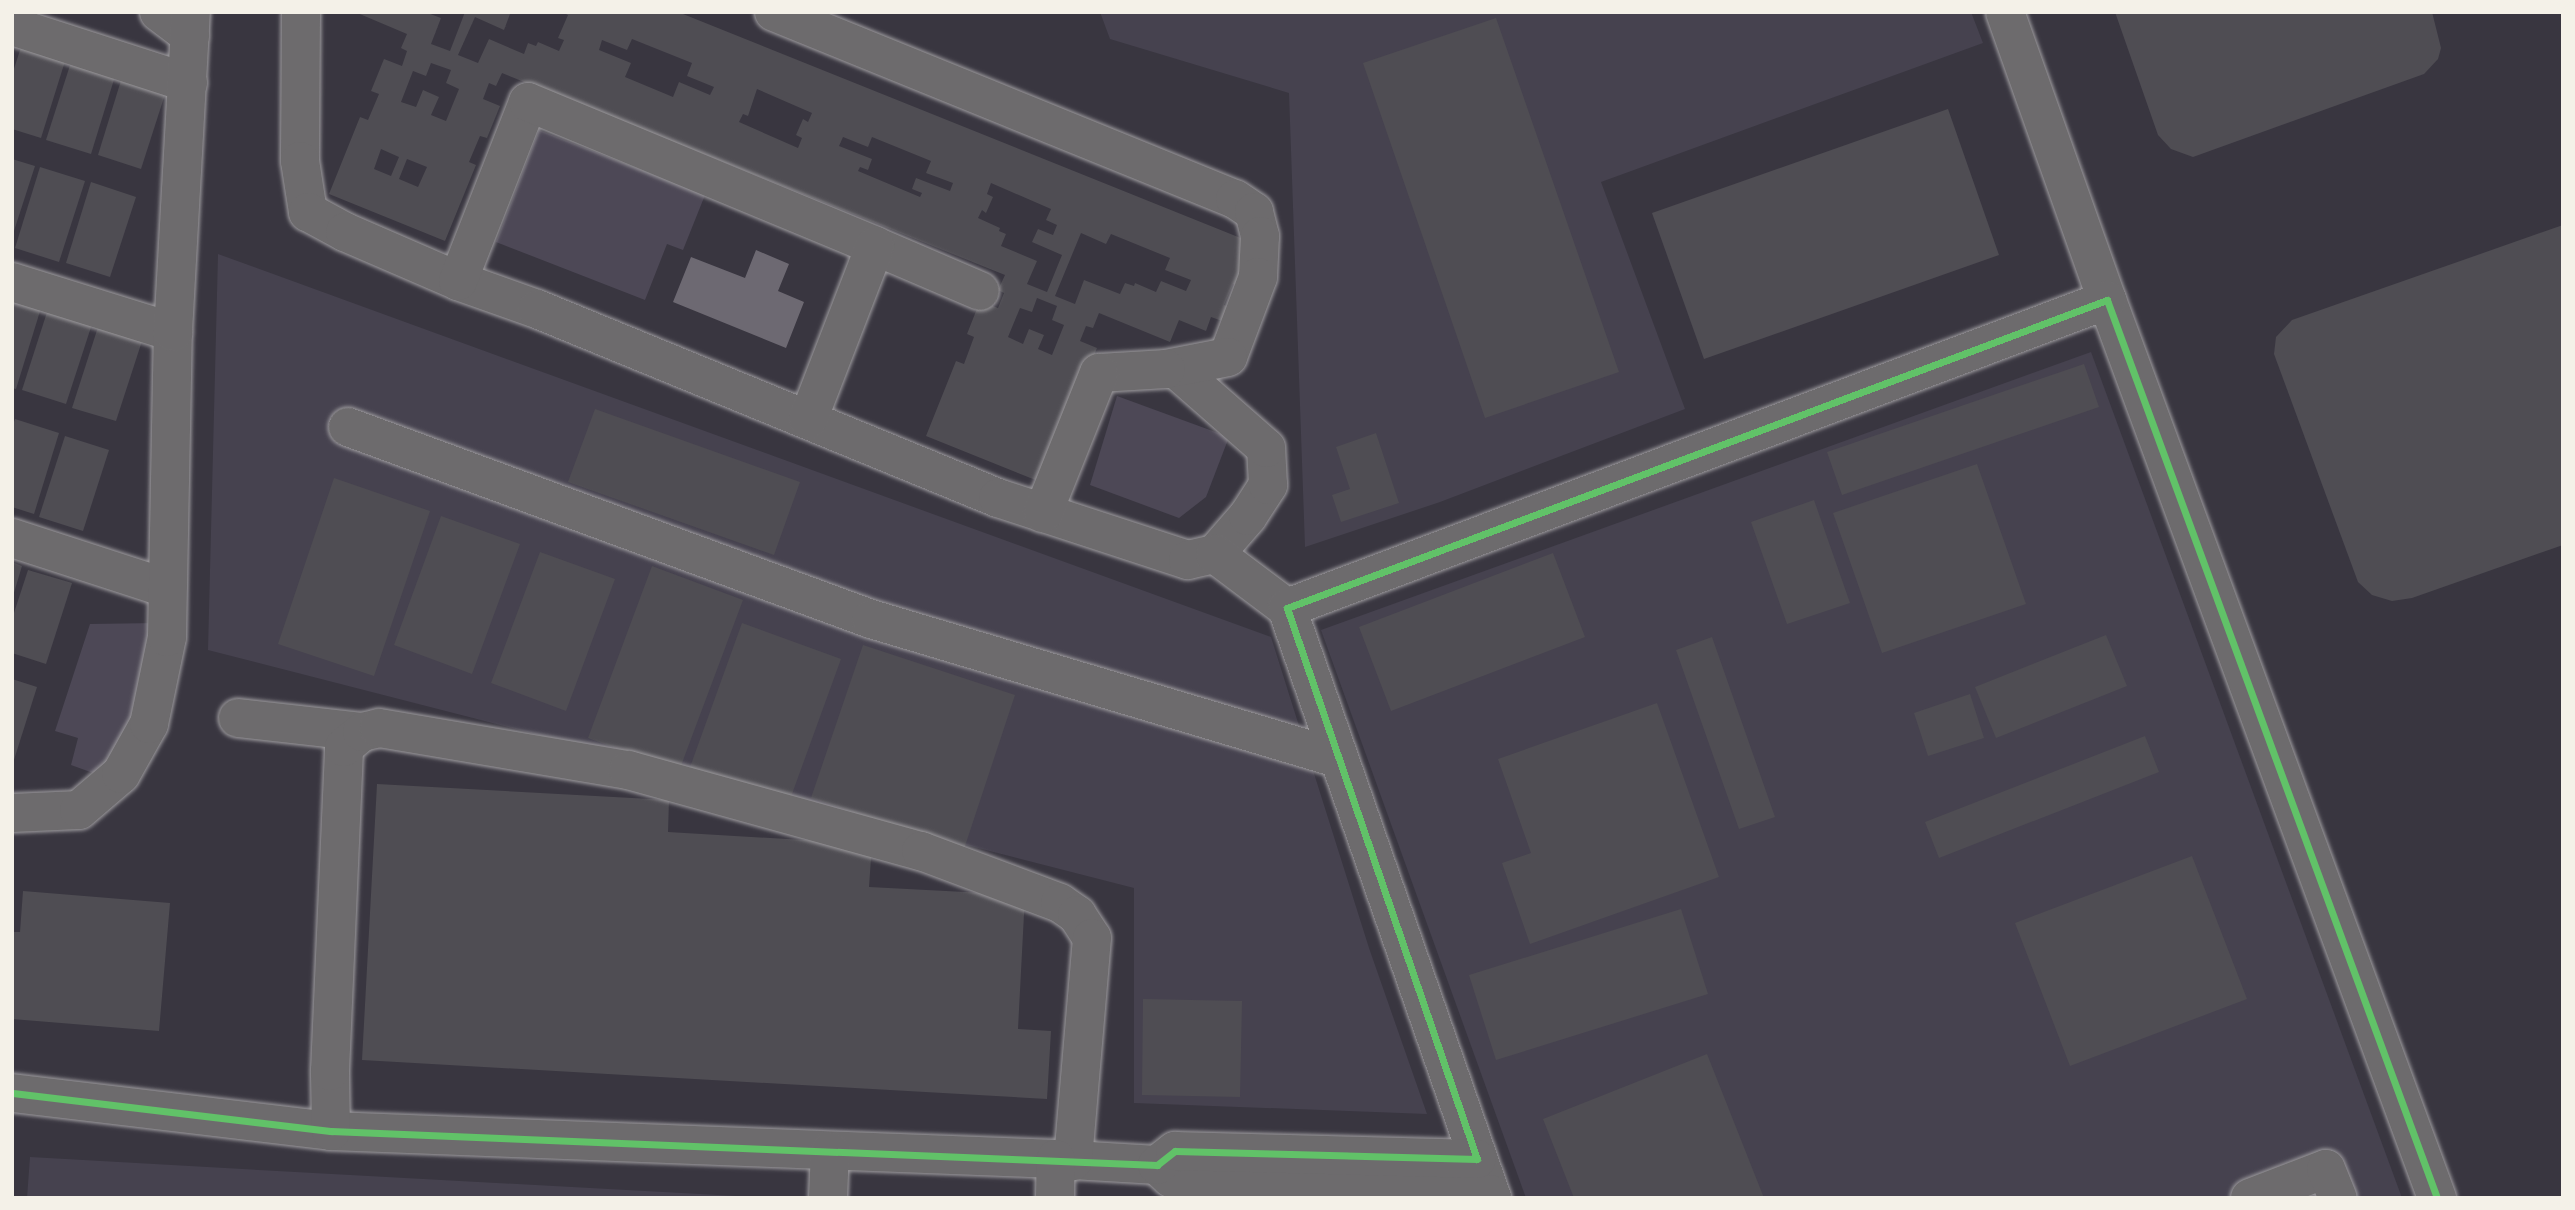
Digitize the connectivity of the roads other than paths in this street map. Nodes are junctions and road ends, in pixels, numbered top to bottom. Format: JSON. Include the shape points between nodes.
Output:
{"nodes":[{"id":1,"x":159,"y":12,"type":"edge"},
{"id":2,"x":301,"y":12,"type":"edge"},
{"id":3,"x":775,"y":12,"type":"edge"},
{"id":4,"x":2005,"y":12,"type":"edge"},
{"id":5,"x":191,"y":24,"type":"edge"},
{"id":6,"x":12,"y":26,"type":"edge"},
{"id":7,"x":188,"y":83,"type":"junction"},
{"id":8,"x":875,"y":246,"type":"junction"},
{"id":9,"x":458,"y":281,"type":"junction"},
{"id":10,"x":12,"y":282,"type":"edge"},
{"id":11,"x":980,"y":291,"type":"dead end"},
{"id":12,"x":2106,"y":300,"type":"junction"},
{"id":13,"x":173,"y":332,"type":"junction"},
{"id":14,"x":1175,"y":368,"type":"junction"},
{"id":15,"x":808,"y":420,"type":"junction"},
{"id":16,"x":348,"y":427,"type":"dead end"},
{"id":17,"x":1043,"y":513,"type":"junction"},
{"id":18,"x":12,"y":538,"type":"edge"},
{"id":19,"x":1224,"y":544,"type":"junction"},
{"id":20,"x":166,"y":589,"type":"junction"},
{"id":21,"x":1296,"y":605,"type":"junction"},
{"id":22,"x":238,"y":718,"type":"dead end"},
{"id":23,"x":362,"y":732,"type":"junction"},
{"id":24,"x":1339,"y":758,"type":"junction"},
{"id":25,"x":12,"y":813,"type":"edge"},
{"id":26,"x":12,"y":1093,"type":"edge"},
{"id":27,"x":331,"y":1131,"type":"junction"},
{"id":28,"x":830,"y":1151,"type":"junction"},
{"id":29,"x":1477,"y":1159,"type":"junction"},
{"id":30,"x":1064,"y":1160,"type":"junction"},
{"id":31,"x":1157,"y":1165,"type":"junction"},
{"id":32,"x":1492,"y":1196,"type":"edge"},
{"id":33,"x":828,"y":1198,"type":"edge"},
{"id":34,"x":1055,"y":1198,"type":"edge"},
{"id":35,"x":2250,"y":1198,"type":"edge"},
{"id":36,"x":2338,"y":1198,"type":"edge"},
{"id":37,"x":2437,"y":1198,"type":"edge"}],
"edges":[{"from":1,"to":5,"type":"street"},
{"from":2,"to":9,"type":"street","via":[[300,161],[309,212]]},
{"from":3,"to":14,"type":"street","via":[[1235,200],[1254,212],[1260,236],[1258,277],[1228,357]]},
{"from":4,"to":12,"type":"street"},
{"from":5,"to":7,"type":"street"},
{"from":6,"to":7,"type":"street"},
{"from":7,"to":13,"type":"street"},
{"from":8,"to":9,"type":"street","via":[[528,102]]},
{"from":8,"to":11,"type":"street"},
{"from":8,"to":15,"type":"street"},
{"from":9,"to":15,"type":"street"},
{"from":10,"to":13,"type":"street"},
{"from":12,"to":21,"type":"street"},
{"from":12,"to":37,"type":"street"},
{"from":13,"to":20,"type":"street"},
{"from":14,"to":17,"type":"street","via":[[1099,373]]},
{"from":14,"to":19,"type":"street","via":[[1266,448],[1268,485]]},
{"from":15,"to":17,"type":"street"},
{"from":16,"to":24,"type":"street","via":[[871,619]]},
{"from":17,"to":19,"type":"street","via":[[1188,561]]},
{"from":18,"to":20,"type":"street"},
{"from":19,"to":21,"type":"street"},
{"from":20,"to":25,"type":"street","via":[[167,636],[149,723],[121,774],[79,810]]},
{"from":21,"to":24,"type":"street"},
{"from":22,"to":23,"type":"street"},
{"from":23,"to":27,"type":"street","via":[[344,747]]},
{"from":23,"to":30,"type":"street","via":[[379,728],[628,770],[921,851],[1060,903],[1077,915],[1092,938]]},
{"from":24,"to":29,"type":"street"},
{"from":26,"to":27,"type":"street"},
{"from":27,"to":28,"type":"street"},
{"from":28,"to":30,"type":"street"},
{"from":28,"to":33,"type":"street"},
{"from":29,"to":31,"type":"street","via":[[1175,1151]]},
{"from":29,"to":32,"type":"street"},
{"from":30,"to":31,"type":"street"},
{"from":30,"to":34,"type":"street"},
{"from":31,"to":32,"type":"street","via":[[1171,1178]]},
{"from":35,"to":36,"type":"street","via":[[2326,1169]]}]}
